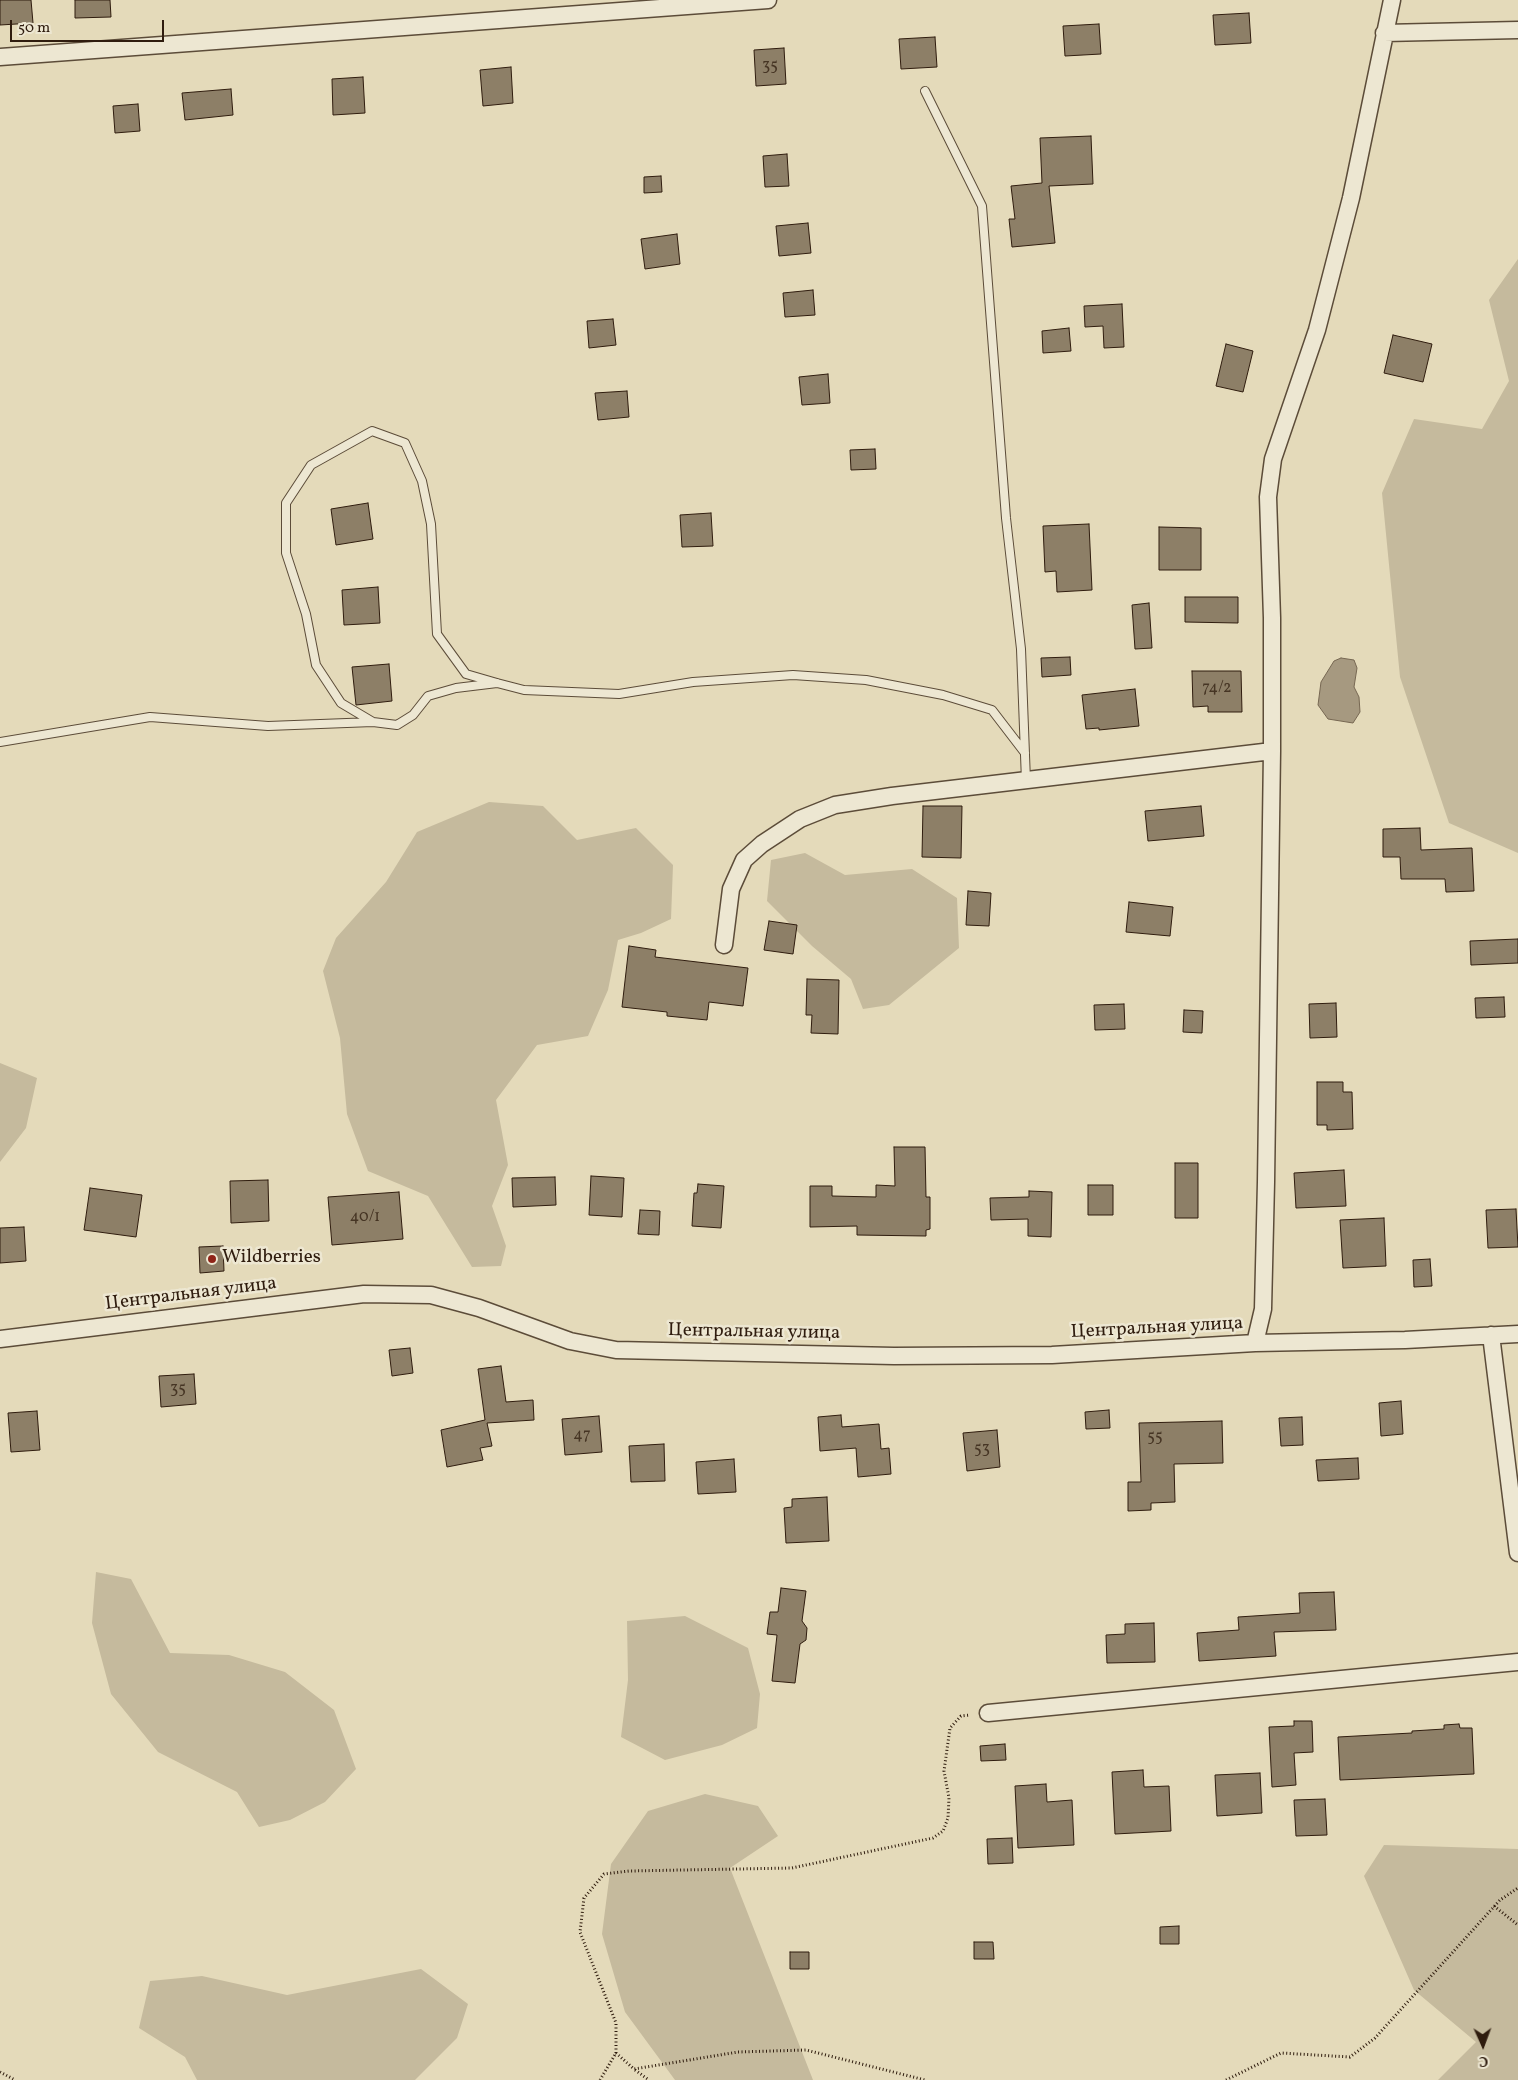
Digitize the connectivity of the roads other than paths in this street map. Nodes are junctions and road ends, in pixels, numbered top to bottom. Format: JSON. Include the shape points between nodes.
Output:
{"nodes":[{"id":1,"x":768,"y":0,"type":"edge"},
{"id":2,"x":1392,"y":0,"type":"edge"},
{"id":3,"x":716,"y":2,"type":"edge"},
{"id":4,"x":1518,"y":30,"type":"edge"},
{"id":5,"x":1384,"y":34,"type":"junction"},
{"id":6,"x":0,"y":57,"type":"edge"},
{"id":7,"x":925,"y":91,"type":"dead end"},
{"id":8,"x":498,"y":683,"type":"junction"},
{"id":9,"x":373,"y":722,"type":"junction"},
{"id":10,"x":0,"y":742,"type":"edge"},
{"id":11,"x":1272,"y":751,"type":"junction"},
{"id":12,"x":1024,"y":752,"type":"junction"},
{"id":13,"x":1026,"y":781,"type":"junction"},
{"id":14,"x":724,"y":944,"type":"dead end"},
{"id":15,"x":1518,"y":1334,"type":"edge"},
{"id":16,"x":1491,"y":1336,"type":"junction"},
{"id":17,"x":0,"y":1338,"type":"edge"},
{"id":18,"x":1255,"y":1343,"type":"junction"},
{"id":19,"x":1518,"y":1553,"type":"edge"},
{"id":20,"x":1518,"y":1662,"type":"edge"},
{"id":21,"x":988,"y":1713,"type":"road end"}],
"edges":[{"from":1,"to":3,"type":"street"},
{"from":2,"to":5,"type":"street"},
{"from":3,"to":6,"type":"street"},
{"from":4,"to":5,"type":"street"},
{"from":5,"to":11,"type":"street","via":[[1351,198],[1317,330],[1272,458],[1268,496]]},
{"from":7,"to":12,"type":"lane","via":[[982,206],[1006,518],[1021,649]]},
{"from":8,"to":9,"type":"lane","via":[[456,688],[428,696],[413,715],[397,725]]},
{"from":8,"to":9,"type":"lane","via":[[466,674],[437,634],[432,524],[422,481],[405,444],[372,431],[311,465],[286,503],[286,553],[306,614],[316,665],[341,703]]},
{"from":8,"to":12,"type":"lane","via":[[524,690],[619,694],[693,682],[793,675],[866,680],[943,695],[992,710]]},
{"from":9,"to":10,"type":"lane","via":[[268,726],[150,717]]},
{"from":11,"to":13,"type":"street"},
{"from":11,"to":18,"type":"street","via":[[1263,1309]]},
{"from":12,"to":13,"type":"lane"},
{"from":13,"to":14,"type":"street","via":[[835,804],[800,819],[744,860],[731,889]]},
{"from":15,"to":16,"type":"street","name":"Центральная улица"},
{"from":16,"to":18,"type":"street","name":"Центральная улица"},
{"from":16,"to":19,"type":"street"},
{"from":17,"to":18,"type":"street","name":"Центральная улица","via":[[364,1294],[431,1296],[479,1308],[570,1342],[616,1350],[894,1356],[1052,1355]]},
{"from":20,"to":21,"type":"street"}]}
